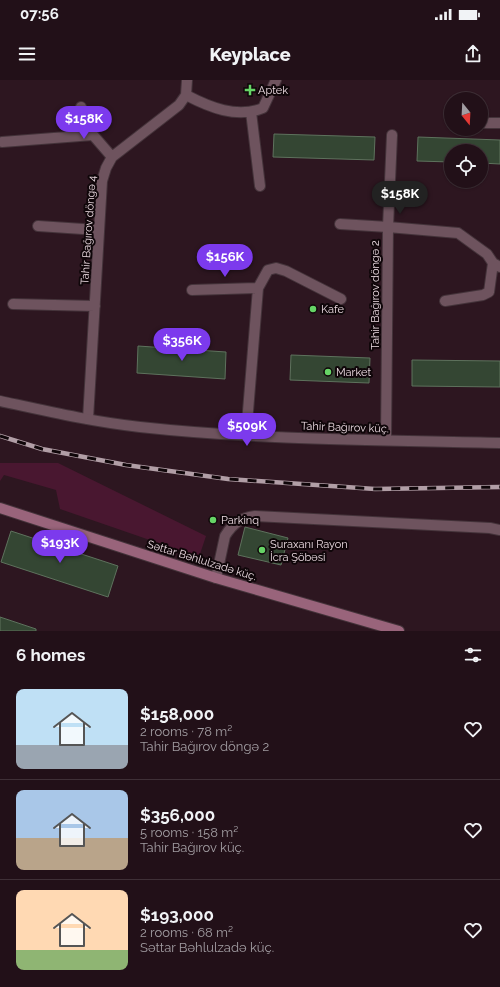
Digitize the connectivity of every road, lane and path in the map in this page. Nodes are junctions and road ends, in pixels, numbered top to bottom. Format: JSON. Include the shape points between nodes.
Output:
{"nodes":[{"id":1,"x":187,"y":80,"type":"edge"},
{"id":2,"x":276,"y":80,"type":"edge"},
{"id":3,"x":186,"y":95,"type":"junction"},
{"id":4,"x":81,"y":107,"type":"dead end"},
{"id":5,"x":251,"y":112,"type":"junction"},
{"id":6,"x":488,"y":123,"type":"edge"},
{"id":7,"x":500,"y":123,"type":"edge"},
{"id":8,"x":94,"y":135,"type":"junction"},
{"id":9,"x":392,"y":135,"type":"dead end"},
{"id":10,"x":2,"y":142,"type":"dead end"},
{"id":11,"x":112,"y":158,"type":"junction"},
{"id":12,"x":260,"y":186,"type":"dead end"},
{"id":13,"x":340,"y":224,"type":"dead end"},
{"id":14,"x":38,"y":226,"type":"dead end"},
{"id":15,"x":388,"y":227,"type":"junction"},
{"id":16,"x":98,"y":230,"type":"junction"},
{"id":17,"x":496,"y":265,"type":"edge"},
{"id":18,"x":258,"y":288,"type":"junction"},
{"id":19,"x":192,"y":290,"type":"dead end"},
{"id":20,"x":341,"y":299,"type":"dead end"},
{"id":21,"x":445,"y":301,"type":"dead end"},
{"id":22,"x":13,"y":304,"type":"dead end"},
{"id":23,"x":95,"y":306,"type":"junction"},
{"id":24,"x":0,"y":401,"type":"edge"},
{"id":25,"x":88,"y":419,"type":"junction"},
{"id":26,"x":246,"y":436,"type":"junction"},
{"id":27,"x":386,"y":440,"type":"junction"},
{"id":28,"x":500,"y":443,"type":"edge"},
{"id":29,"x":0,"y":508,"type":"edge"},
{"id":30,"x":500,"y":530,"type":"edge"},
{"id":31,"x":216,"y":578,"type":"junction"},
{"id":32,"x":399,"y":631,"type":"edge"}],
"edges":[{"from":1,"to":3,"type":"street"},
{"from":2,"to":5,"type":"street","via":[[263,108]]},
{"from":3,"to":5,"type":"street","via":[[208,107]]},
{"from":3,"to":11,"type":"street","name":"Tahir Bağırov döngə 4","via":[[171,113]]},
{"from":4,"to":8,"type":"street"},
{"from":5,"to":12,"type":"street"},
{"from":6,"to":7,"type":"street"},
{"from":8,"to":10,"type":"street"},
{"from":8,"to":11,"type":"street"},
{"from":9,"to":15,"type":"street"},
{"from":11,"to":16,"type":"street","name":"Tahir Bağırov döngə 4","via":[[102,181]]},
{"from":13,"to":15,"type":"street"},
{"from":14,"to":16,"type":"street"},
{"from":15,"to":17,"type":"street","name":"Tahir Bağırov döngə 2","via":[[458,233],[487,254]]},
{"from":15,"to":27,"type":"street","name":"Tahir Bağırov döngə 2"},
{"from":16,"to":23,"type":"street","name":"Tahir Bağırov döngə 4"},
{"from":17,"to":21,"type":"street","via":[[489,292],[483,296]]},
{"from":18,"to":19,"type":"street"},
{"from":18,"to":20,"type":"street","via":[[268,270],[276,268]]},
{"from":18,"to":26,"type":"street"},
{"from":22,"to":23,"type":"street"},
{"from":23,"to":25,"type":"street","name":"Tahir Bağırov döngə 4"},
{"from":24,"to":25,"type":"street","name":"Tahir Bağırov küç."},
{"from":25,"to":26,"type":"street","name":"Tahir Bağırov küç.","via":[[138,427]]},
{"from":26,"to":27,"type":"street","name":"Tahir Bağırov küç."},
{"from":27,"to":28,"type":"street","name":"Tahir Bağırov küç."},
{"from":29,"to":31,"type":"main road","name":"Səttar Bəhlulzadə küç."},
{"from":30,"to":31,"type":"street","via":[[255,516],[242,518],[225,536]]},
{"from":31,"to":32,"type":"main road","name":"Səttar Bəhlulzadə küç."}]}
